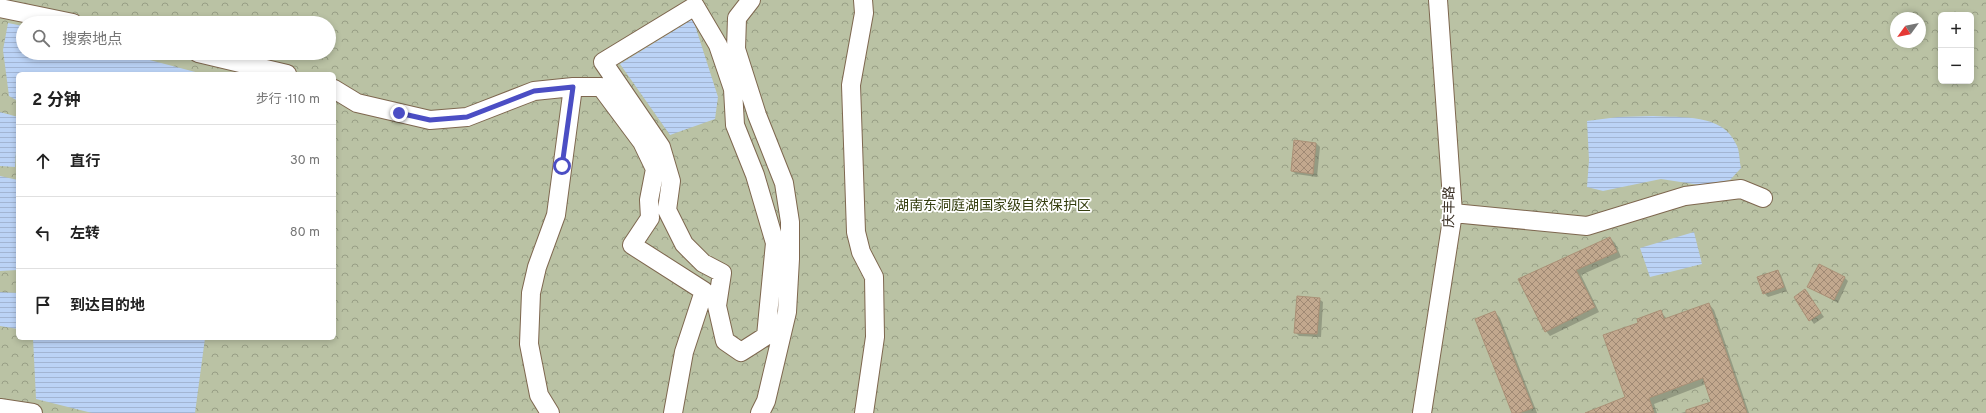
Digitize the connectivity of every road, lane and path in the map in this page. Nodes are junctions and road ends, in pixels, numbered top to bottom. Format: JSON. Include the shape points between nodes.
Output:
{"nodes":[{"id":1,"x":751,"y":0,"type":"edge"},
{"id":2,"x":863,"y":0,"type":"edge"},
{"id":3,"x":1438,"y":0,"type":"edge"},
{"id":4,"x":0,"y":8,"type":"edge"},
{"id":5,"x":39,"y":16,"type":"edge"},
{"id":6,"x":228,"y":60,"type":"edge"},
{"id":7,"x":279,"y":72,"type":"edge"},
{"id":8,"x":573,"y":87,"type":"junction"},
{"id":9,"x":336,"y":90,"type":"edge"},
{"id":10,"x":661,"y":148,"type":"joint"},
{"id":11,"x":1763,"y":198,"type":"dead end"},
{"id":12,"x":1453,"y":212,"type":"junction"},
{"id":13,"x":0,"y":408,"type":"edge"},
{"id":14,"x":33,"y":413,"type":"edge"},
{"id":15,"x":550,"y":413,"type":"edge"},
{"id":16,"x":673,"y":413,"type":"edge"},
{"id":17,"x":760,"y":413,"type":"edge"},
{"id":18,"x":864,"y":413,"type":"edge"},
{"id":19,"x":1422,"y":413,"type":"edge"}],
"edges":[{"from":1,"to":17,"type":"street","via":[[737,18],[736,49],[757,115],[784,183],[790,222],[787,312],[766,401]]},
{"from":2,"to":18,"type":"street","via":[[864,13],[852,85],[856,232],[861,252],[874,277],[875,337]]},
{"from":3,"to":12,"type":"street","name":"庆丰路"},
{"from":4,"to":5,"type":"street"},
{"from":6,"to":7,"type":"street"},
{"from":8,"to":9,"type":"street","via":[[534,91],[467,117],[430,120],[357,104]]},
{"from":8,"to":15,"type":"street","via":[[556,215],[537,267],[531,293],[529,344],[539,395]]},
{"from":8,"to":16,"type":"street","via":[[601,87],[642,142],[655,169],[649,200],[650,218],[632,245],[704,291],[684,352]]},
{"from":10,"to":10,"type":"street","via":[[603,62],[695,6],[718,45],[733,89],[735,125],[755,175],[776,243],[766,336],[742,352],[724,341],[717,306],[722,273],[702,262],[684,244],[667,210],[671,180]]},
{"from":11,"to":12,"type":"street","via":[[1741,189],[1685,196],[1587,226]]},
{"from":12,"to":19,"type":"street","name":"庆丰路"},
{"from":13,"to":14,"type":"street"}]}
